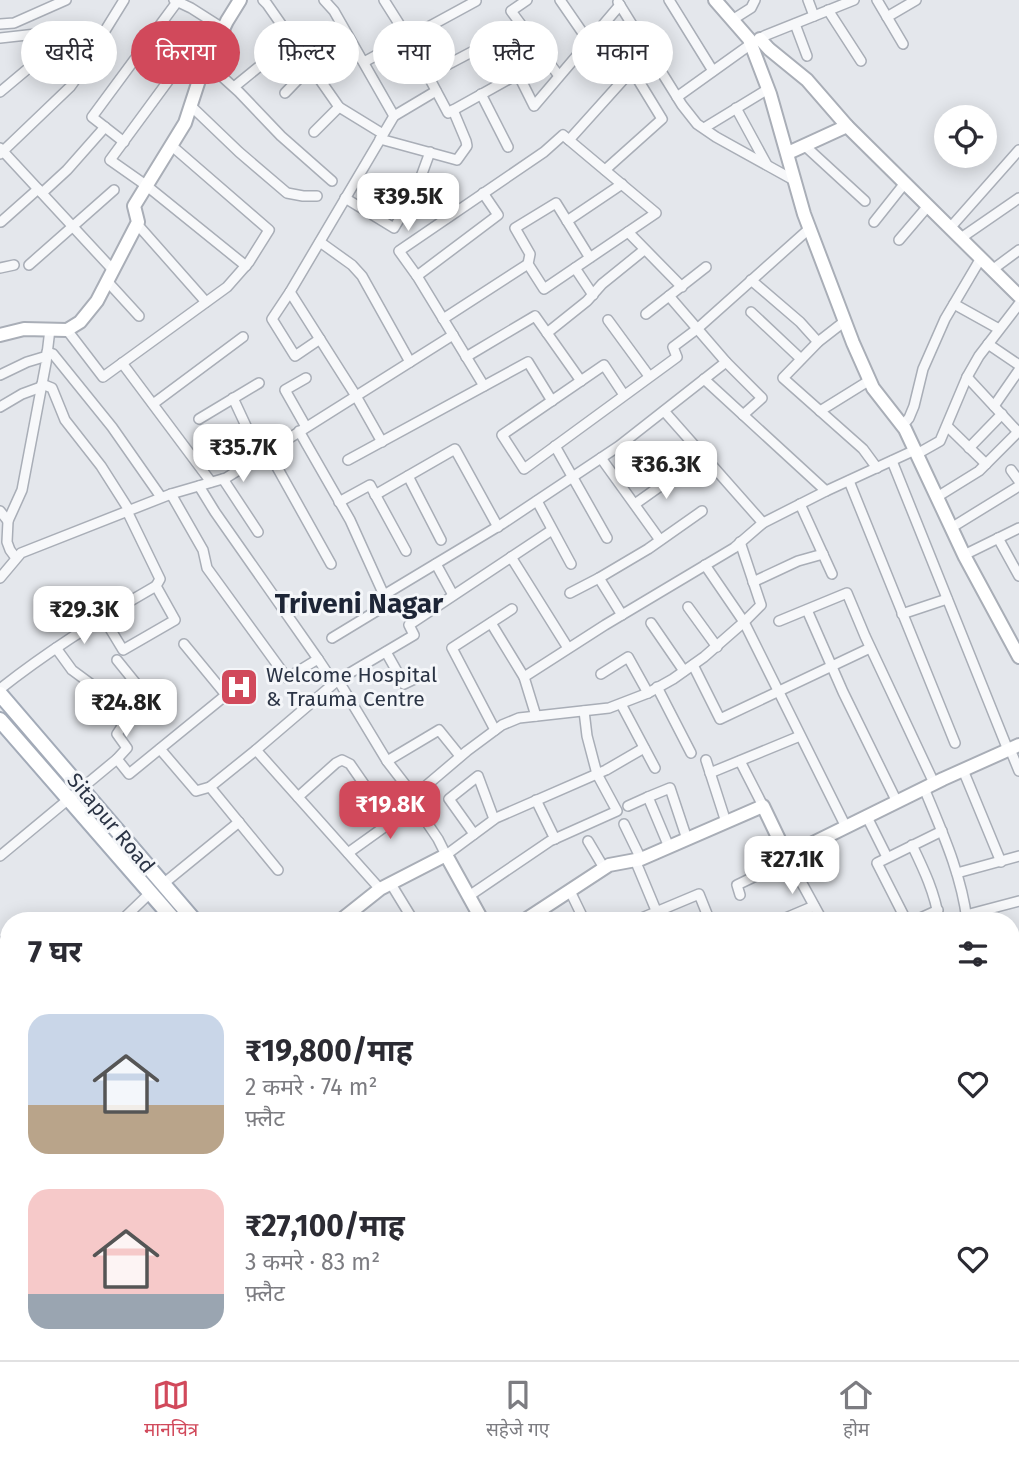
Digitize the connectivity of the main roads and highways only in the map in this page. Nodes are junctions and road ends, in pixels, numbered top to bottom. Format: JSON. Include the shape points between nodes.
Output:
{"nodes":[{"id":1,"x":0,"y":692,"type":"edge"},
{"id":2,"x":0,"y":720,"type":"edge"},
{"id":3,"x":167,"y":912,"type":"edge"},
{"id":4,"x":187,"y":912,"type":"edge"}],
"edges":[{"from":1,"to":4,"type":"main road","name":"Sitapur Road"},
{"from":2,"to":3,"type":"main road","name":"Sitapur Road"}]}
